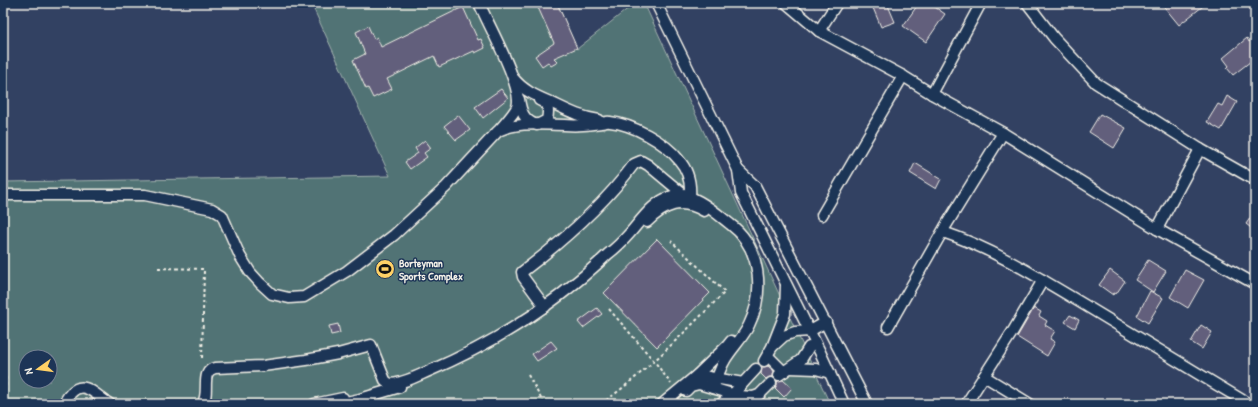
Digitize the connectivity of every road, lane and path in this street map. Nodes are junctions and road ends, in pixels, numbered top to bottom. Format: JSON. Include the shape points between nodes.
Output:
{"nodes":[{"id":1,"x":479,"y":3,"type":"edge"},
{"id":2,"x":656,"y":3,"type":"edge"},
{"id":3,"x":786,"y":3,"type":"edge"},
{"id":4,"x":837,"y":3,"type":"edge"},
{"id":5,"x":981,"y":3,"type":"edge"},
{"id":6,"x":1027,"y":3,"type":"edge"},
{"id":7,"x":819,"y":31,"type":"junction"},
{"id":8,"x":903,"y":76,"type":"junction"},
{"id":9,"x":519,"y":91,"type":"junction"},
{"id":10,"x":932,"y":94,"type":"junction"},
{"id":11,"x":536,"y":98,"type":"junction"},
{"id":12,"x":520,"y":108,"type":"junction"},
{"id":13,"x":609,"y":121,"type":"junction"},
{"id":14,"x":537,"y":125,"type":"junction"},
{"id":15,"x":498,"y":131,"type":"junction"},
{"id":16,"x":1003,"y":133,"type":"junction"},
{"id":17,"x":1200,"y":149,"type":"junction"},
{"id":18,"x":738,"y":170,"type":"junction"},
{"id":19,"x":1255,"y":180,"type":"edge"},
{"id":20,"x":3,"y":195,"type":"edge"},
{"id":21,"x":687,"y":196,"type":"junction"},
{"id":22,"x":822,"y":215,"type":"dead end"},
{"id":23,"x":1156,"y":228,"type":"junction"},
{"id":24,"x":943,"y":232,"type":"junction"},
{"id":25,"x":671,"y":241,"type":"dead end"},
{"id":26,"x":158,"y":268,"type":"dead end"},
{"id":27,"x":1043,"y":280,"type":"junction"},
{"id":28,"x":786,"y":284,"type":"junction"},
{"id":29,"x":1255,"y":284,"type":"edge"},
{"id":30,"x":545,"y":307,"type":"junction"},
{"id":31,"x":609,"y":309,"type":"dead end"},
{"id":32,"x":826,"y":322,"type":"junction"},
{"id":33,"x":888,"y":327,"type":"dead end"},
{"id":34,"x":810,"y":331,"type":"junction"},
{"id":35,"x":809,"y":347,"type":"dead end"},
{"id":36,"x":768,"y":355,"type":"junction"},
{"id":37,"x":202,"y":360,"type":"dead end"},
{"id":38,"x":655,"y":362,"type":"junction"},
{"id":39,"x":756,"y":369,"type":"dead end"},
{"id":40,"x":784,"y":372,"type":"junction"},
{"id":41,"x":6,"y":374,"type":"dead end"},
{"id":42,"x":830,"y":374,"type":"junction"},
{"id":43,"x":528,"y":375,"type":"dead end"},
{"id":44,"x":697,"y":375,"type":"junction"},
{"id":45,"x":984,"y":376,"type":"junction"},
{"id":46,"x":715,"y":383,"type":"junction"},
{"id":47,"x":743,"y":383,"type":"junction"},
{"id":48,"x":771,"y":383,"type":"dead end"},
{"id":49,"x":208,"y":393,"type":"junction"},
{"id":50,"x":733,"y":394,"type":"junction"},
{"id":51,"x":968,"y":401,"type":"dead end"},
{"id":52,"x":5,"y":404,"type":"edge"},
{"id":53,"x":65,"y":404,"type":"edge"},
{"id":54,"x":110,"y":404,"type":"edge"},
{"id":55,"x":202,"y":404,"type":"edge"},
{"id":56,"x":212,"y":404,"type":"edge"},
{"id":57,"x":314,"y":404,"type":"edge"},
{"id":58,"x":337,"y":404,"type":"edge"},
{"id":59,"x":544,"y":404,"type":"edge"},
{"id":60,"x":601,"y":404,"type":"edge"},
{"id":61,"x":662,"y":404,"type":"edge"},
{"id":62,"x":671,"y":404,"type":"edge"},
{"id":63,"x":721,"y":404,"type":"edge"},
{"id":64,"x":729,"y":404,"type":"edge"},
{"id":65,"x":844,"y":404,"type":"edge"},
{"id":66,"x":867,"y":404,"type":"edge"},
{"id":67,"x":1030,"y":404,"type":"edge"},
{"id":68,"x":1249,"y":404,"type":"edge"}],
"edges":[{"from":1,"to":9,"type":"street"},
{"from":2,"to":18,"type":"street"},
{"from":3,"to":7,"type":"street"},
{"from":4,"to":7,"type":"street"},
{"from":5,"to":10,"type":"street"},
{"from":6,"to":17,"type":"street","via":[[1054,38],[1096,83]]},
{"from":7,"to":8,"type":"street"},
{"from":8,"to":10,"type":"street"},
{"from":8,"to":22,"type":"street"},
{"from":9,"to":11,"type":"street"},
{"from":9,"to":12,"type":"street"},
{"from":9,"to":13,"type":"street","via":[[576,115]]},
{"from":9,"to":15,"type":"street","via":[[517,106]]},
{"from":10,"to":16,"type":"street"},
{"from":11,"to":12,"type":"street","via":[[527,100]]},
{"from":11,"to":14,"type":"street","via":[[545,102],[548,108],[547,120]]},
{"from":12,"to":14,"type":"street","via":[[524,117]]},
{"from":13,"to":14,"type":"street","via":[[585,125]]},
{"from":13,"to":21,"type":"street","via":[[631,127],[670,151],[687,173],[690,187]]},
{"from":14,"to":15,"type":"street","via":[[523,124]]},
{"from":15,"to":20,"type":"street","via":[[446,187],[394,235],[347,271],[304,297],[289,298],[272,294],[260,283],[240,256],[222,215],[212,209],[146,195]]},
{"from":16,"to":23,"type":"street"},
{"from":16,"to":24,"type":"street"},
{"from":17,"to":19,"type":"street"},
{"from":17,"to":23,"type":"street"},
{"from":18,"to":28,"type":"street","via":[[741,193]]},
{"from":18,"to":32,"type":"street","via":[[755,186]]},
{"from":21,"to":30,"type":"street","via":[[673,195],[662,200],[587,275]]},
{"from":21,"to":30,"type":"street","via":[[641,161],[634,164],[588,216],[522,272]]},
{"from":21,"to":46,"type":"street","via":[[714,211],[738,231],[751,250],[757,266],[758,296],[754,314],[745,332],[724,361]]},
{"from":23,"to":29,"type":"street"},
{"from":24,"to":27,"type":"street","via":[[997,254]]},
{"from":24,"to":33,"type":"street"},
{"from":25,"to":38,"type":"path","via":[[725,292]]},
{"from":26,"to":37,"type":"path","via":[[204,269]]},
{"from":27,"to":45,"type":"street"},
{"from":27,"to":68,"type":"street"},
{"from":28,"to":34,"type":"street"},
{"from":28,"to":36,"type":"street","via":[[785,314]]},
{"from":30,"to":49,"type":"street","via":[[470,352],[391,384],[385,380],[371,345],[306,360],[211,369],[207,374]]},
{"from":31,"to":38,"type":"path"},
{"from":32,"to":34,"type":"street"},
{"from":32,"to":66,"type":"street"},
{"from":34,"to":36,"type":"street","via":[[784,336]]},
{"from":34,"to":42,"type":"street"},
{"from":35,"to":40,"type":"street","via":[[801,360]]},
{"from":36,"to":40,"type":"street"},
{"from":38,"to":60,"type":"path"},
{"from":39,"to":47,"type":"street"},
{"from":40,"to":42,"type":"street","via":[[816,369]]},
{"from":41,"to":52,"type":"path"},
{"from":42,"to":65,"type":"street"},
{"from":43,"to":59,"type":"path"},
{"from":44,"to":46,"type":"street"},
{"from":44,"to":58,"type":"street","via":[[727,346],[740,329],[749,309],[752,283],[749,262],[739,242],[728,229],[693,205],[681,204],[670,205],[660,210],[594,275],[538,318],[498,343],[417,381]]},
{"from":44,"to":61,"type":"street"},
{"from":45,"to":51,"type":"street"},
{"from":45,"to":67,"type":"street"},
{"from":46,"to":47,"type":"street"},
{"from":46,"to":50,"type":"street"},
{"from":46,"to":62,"type":"street","via":[[695,384]]},
{"from":47,"to":50,"type":"street"},
{"from":48,"to":50,"type":"street","via":[[759,395],[753,397]]},
{"from":49,"to":55,"type":"street"},
{"from":49,"to":56,"type":"street"},
{"from":49,"to":57,"type":"street","via":[[209,378],[212,374],[291,367],[369,350],[379,374],[380,382],[377,389]]},
{"from":50,"to":63,"type":"street"},
{"from":50,"to":64,"type":"street"},
{"from":53,"to":54,"type":"street","via":[[73,390],[87,388]]}]}
